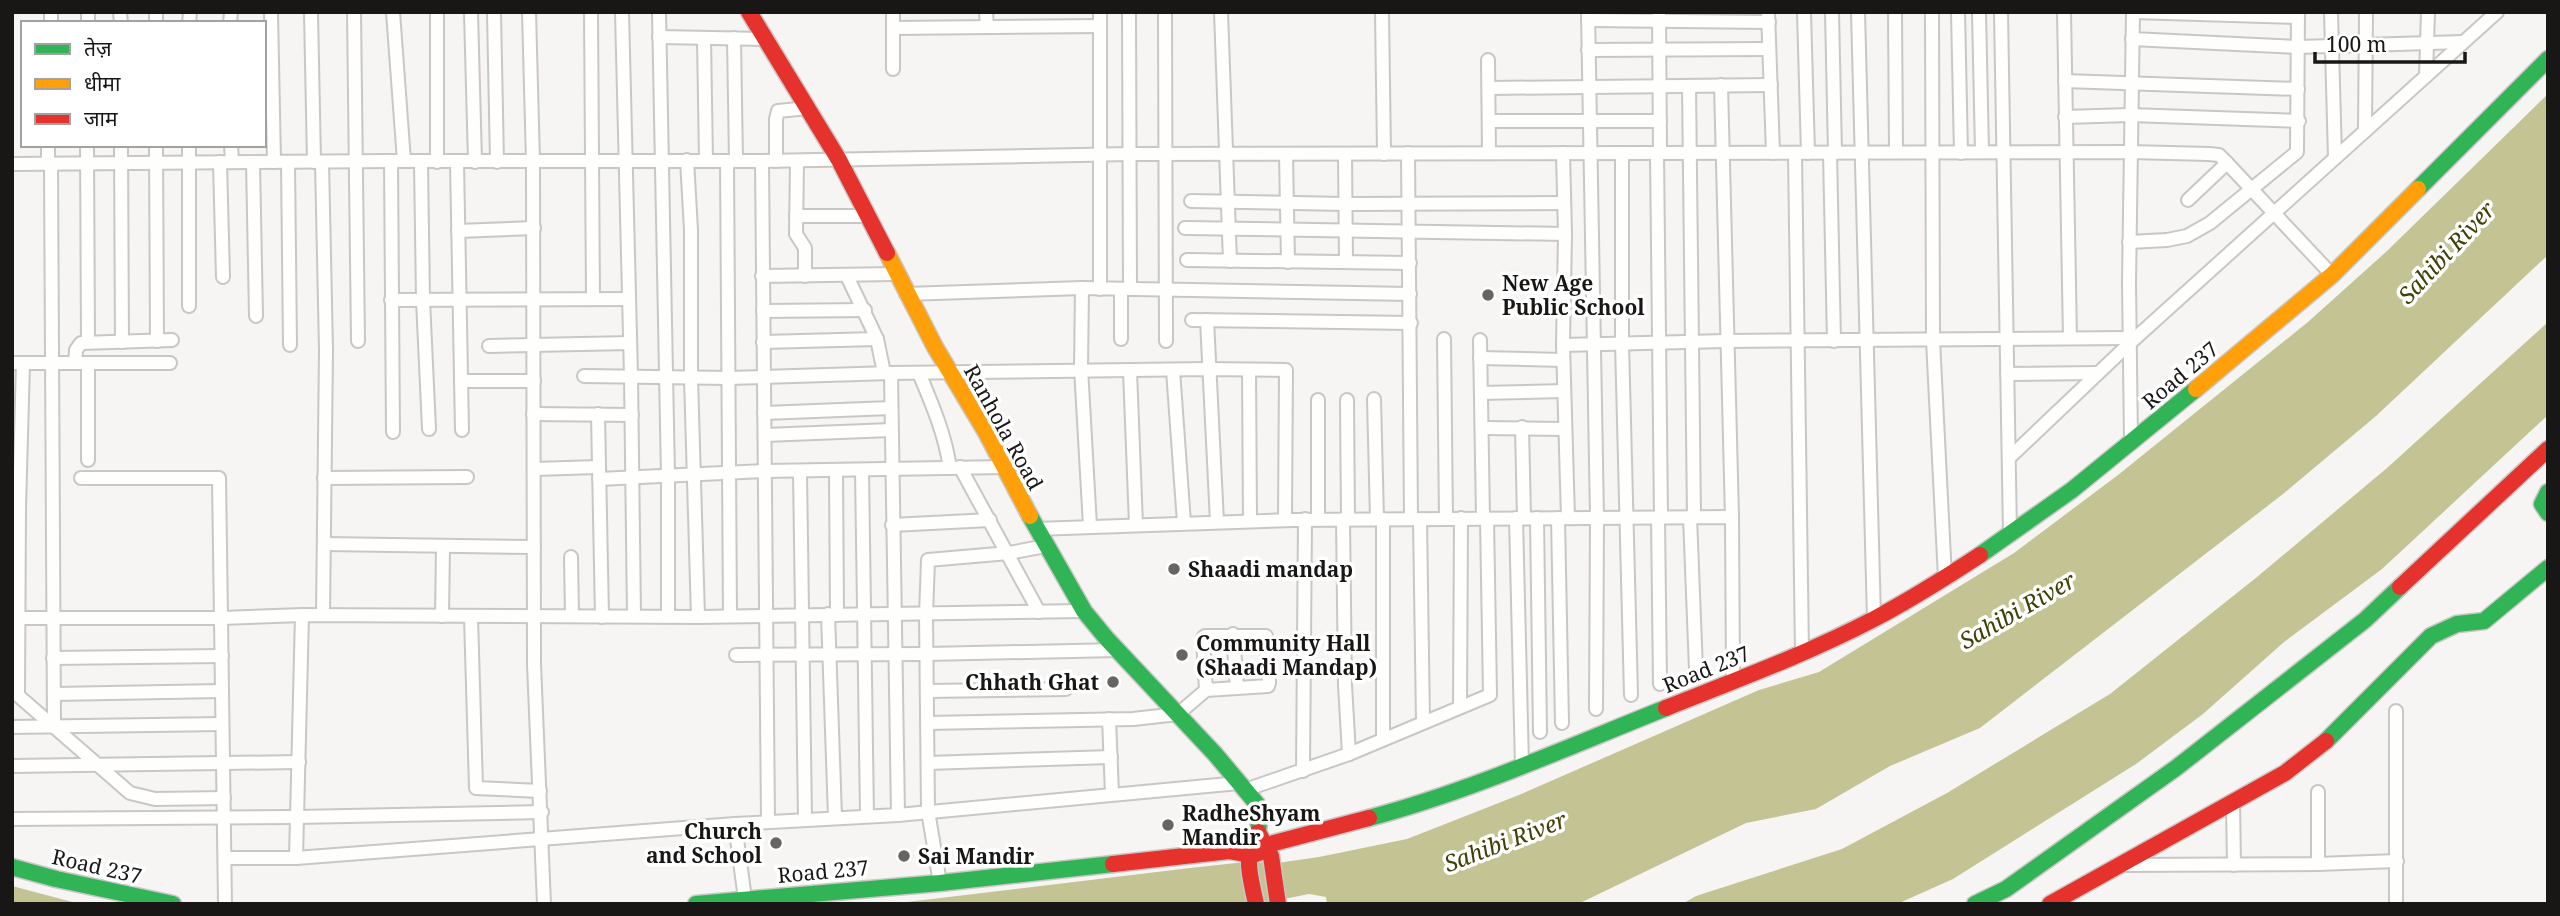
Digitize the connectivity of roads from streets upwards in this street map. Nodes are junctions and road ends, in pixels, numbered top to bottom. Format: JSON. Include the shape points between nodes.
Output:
{"nodes":[{"id":1,"x":271,"y":12,"type":"edge"},
{"id":2,"x":311,"y":12,"type":"edge"},
{"id":3,"x":354,"y":12,"type":"edge"},
{"id":4,"x":393,"y":12,"type":"edge"},
{"id":5,"x":437,"y":12,"type":"edge"},
{"id":6,"x":471,"y":12,"type":"edge"},
{"id":7,"x":494,"y":12,"type":"edge"},
{"id":8,"x":530,"y":12,"type":"edge"},
{"id":9,"x":591,"y":12,"type":"edge"},
{"id":10,"x":622,"y":12,"type":"edge"},
{"id":11,"x":659,"y":12,"type":"edge"},
{"id":12,"x":749,"y":12,"type":"edge"},
{"id":13,"x":893,"y":12,"type":"edge"},
{"id":14,"x":986,"y":12,"type":"edge"},
{"id":15,"x":1129,"y":12,"type":"edge"},
{"id":16,"x":1165,"y":12,"type":"edge"},
{"id":17,"x":1221,"y":12,"type":"edge"},
{"id":18,"x":1381,"y":12,"type":"edge"},
{"id":19,"x":1804,"y":12,"type":"edge"},
{"id":20,"x":1832,"y":12,"type":"edge"},
{"id":21,"x":1858,"y":12,"type":"edge"},
{"id":22,"x":1895,"y":12,"type":"edge"},
{"id":23,"x":1932,"y":12,"type":"edge"},
{"id":24,"x":1958,"y":12,"type":"edge"},
{"id":25,"x":1979,"y":12,"type":"edge"},
{"id":26,"x":2001,"y":12,"type":"edge"},
{"id":27,"x":2064,"y":12,"type":"edge"},
{"id":28,"x":2133,"y":12,"type":"edge"},
{"id":29,"x":2331,"y":12,"type":"edge"},
{"id":30,"x":2366,"y":12,"type":"edge"},
{"id":31,"x":2428,"y":12,"type":"edge"},
{"id":32,"x":2497,"y":12,"type":"edge"},
{"id":33,"x":2298,"y":15,"type":"edge"},
{"id":34,"x":1588,"y":16,"type":"edge"},
{"id":35,"x":1659,"y":17,"type":"edge"},
{"id":36,"x":1768,"y":17,"type":"edge"},
{"id":37,"x":1100,"y":19,"type":"edge"},
{"id":38,"x":987,"y":26,"type":"junction"},
{"id":39,"x":893,"y":28,"type":"junction"},
{"id":40,"x":659,"y":37,"type":"junction"},
{"id":41,"x":704,"y":38,"type":"junction"},
{"id":42,"x":734,"y":38,"type":"junction"},
{"id":43,"x":766,"y":39,"type":"junction"},
{"id":44,"x":2132,"y":39,"type":"junction"},
{"id":45,"x":2463,"y":42,"type":"junction"},
{"id":46,"x":2427,"y":43,"type":"junction"},
{"id":47,"x":2366,"y":44,"type":"junction"},
{"id":48,"x":2331,"y":45,"type":"junction"},
{"id":49,"x":2298,"y":47,"type":"junction"},
{"id":50,"x":1659,"y":49,"type":"junction"},
{"id":51,"x":1769,"y":49,"type":"junction"},
{"id":52,"x":1588,"y":50,"type":"junction"},
{"id":53,"x":2548,"y":59,"type":"edge"},
{"id":54,"x":1488,"y":60,"type":"dead end"},
{"id":55,"x":893,"y":69,"type":"dead end"},
{"id":56,"x":2426,"y":76,"type":"junction"},
{"id":57,"x":2065,"y":81,"type":"junction"},
{"id":58,"x":2131,"y":83,"type":"junction"},
{"id":59,"x":1721,"y":85,"type":"junction"},
{"id":60,"x":1770,"y":85,"type":"junction"},
{"id":61,"x":1660,"y":86,"type":"junction"},
{"id":62,"x":1689,"y":86,"type":"junction"},
{"id":63,"x":1590,"y":87,"type":"junction"},
{"id":64,"x":1489,"y":88,"type":"junction"},
{"id":65,"x":2298,"y":89,"type":"junction"},
{"id":66,"x":808,"y":108,"type":"junction"},
{"id":67,"x":2130,"y":115,"type":"junction"},
{"id":68,"x":2065,"y":117,"type":"junction"},
{"id":69,"x":1489,"y":121,"type":"junction"},
{"id":70,"x":1590,"y":121,"type":"junction"},
{"id":71,"x":1660,"y":121,"type":"junction"},
{"id":72,"x":2299,"y":121,"type":"junction"},
{"id":73,"x":2365,"y":131,"type":"junction"},
{"id":74,"x":48,"y":147,"type":"edge"},
{"id":75,"x":87,"y":147,"type":"edge"},
{"id":76,"x":121,"y":147,"type":"edge"},
{"id":77,"x":156,"y":147,"type":"edge"},
{"id":78,"x":188,"y":147,"type":"edge"},
{"id":79,"x":230,"y":147,"type":"edge"},
{"id":80,"x":1896,"y":152,"type":"junction"},
{"id":81,"x":1982,"y":152,"type":"junction"},
{"id":82,"x":2003,"y":152,"type":"junction"},
{"id":83,"x":2066,"y":152,"type":"junction"},
{"id":84,"x":2130,"y":152,"type":"junction"},
{"id":85,"x":1408,"y":153,"type":"junction"},
{"id":86,"x":1489,"y":153,"type":"junction"},
{"id":87,"x":1563,"y":153,"type":"junction"},
{"id":88,"x":1591,"y":153,"type":"junction"},
{"id":89,"x":1622,"y":153,"type":"junction"},
{"id":90,"x":1659,"y":153,"type":"junction"},
{"id":91,"x":1690,"y":153,"type":"junction"},
{"id":92,"x":1724,"y":153,"type":"junction"},
{"id":93,"x":1773,"y":153,"type":"junction"},
{"id":94,"x":1801,"y":153,"type":"junction"},
{"id":95,"x":1833,"y":153,"type":"junction"},
{"id":96,"x":1860,"y":153,"type":"junction"},
{"id":97,"x":1961,"y":153,"type":"junction"},
{"id":98,"x":1100,"y":154,"type":"junction"},
{"id":99,"x":1130,"y":154,"type":"junction"},
{"id":100,"x":1164,"y":154,"type":"junction"},
{"id":101,"x":1226,"y":154,"type":"junction"},
{"id":102,"x":1286,"y":154,"type":"junction"},
{"id":103,"x":1384,"y":154,"type":"junction"},
{"id":104,"x":1934,"y":154,"type":"junction"},
{"id":105,"x":1345,"y":155,"type":"junction"},
{"id":106,"x":2335,"y":158,"type":"junction"},
{"id":107,"x":626,"y":160,"type":"junction"},
{"id":108,"x":660,"y":160,"type":"junction"},
{"id":109,"x":687,"y":160,"type":"junction"},
{"id":110,"x":706,"y":160,"type":"junction"},
{"id":111,"x":839,"y":160,"type":"junction"},
{"id":112,"x":355,"y":161,"type":"junction"},
{"id":113,"x":397,"y":161,"type":"junction"},
{"id":114,"x":593,"y":161,"type":"junction"},
{"id":115,"x":731,"y":161,"type":"junction"},
{"id":116,"x":762,"y":161,"type":"junction"},
{"id":117,"x":776,"y":161,"type":"junction"},
{"id":118,"x":797,"y":161,"type":"junction"},
{"id":119,"x":226,"y":162,"type":"junction"},
{"id":120,"x":253,"y":162,"type":"junction"},
{"id":121,"x":281,"y":162,"type":"junction"},
{"id":122,"x":318,"y":162,"type":"junction"},
{"id":123,"x":421,"y":162,"type":"junction"},
{"id":124,"x":437,"y":162,"type":"junction"},
{"id":125,"x":457,"y":162,"type":"junction"},
{"id":126,"x":475,"y":162,"type":"junction"},
{"id":127,"x":497,"y":162,"type":"junction"},
{"id":128,"x":533,"y":162,"type":"junction"},
{"id":129,"x":120,"y":163,"type":"junction"},
{"id":130,"x":156,"y":163,"type":"junction"},
{"id":131,"x":188,"y":163,"type":"junction"},
{"id":132,"x":2227,"y":163,"type":"junction"},
{"id":133,"x":12,"y":164,"type":"edge"},
{"id":134,"x":50,"y":164,"type":"junction"},
{"id":135,"x":86,"y":164,"type":"junction"},
{"id":136,"x":2251,"y":188,"type":"junction"},
{"id":137,"x":2188,"y":200,"type":"dead end"},
{"id":138,"x":1191,"y":201,"type":"dead end"},
{"id":139,"x":1227,"y":202,"type":"junction"},
{"id":140,"x":1564,"y":203,"type":"junction"},
{"id":141,"x":1287,"y":204,"type":"junction"},
{"id":142,"x":1345,"y":204,"type":"junction"},
{"id":143,"x":1408,"y":204,"type":"junction"},
{"id":144,"x":2274,"y":212,"type":"junction"},
{"id":145,"x":796,"y":216,"type":"junction"},
{"id":146,"x":867,"y":216,"type":"junction"},
{"id":147,"x":534,"y":228,"type":"junction"},
{"id":148,"x":1185,"y":228,"type":"dead end"},
{"id":149,"x":1229,"y":229,"type":"junction"},
{"id":150,"x":1287,"y":230,"type":"junction"},
{"id":151,"x":1345,"y":230,"type":"junction"},
{"id":152,"x":458,"y":231,"type":"junction"},
{"id":153,"x":1409,"y":231,"type":"junction"},
{"id":154,"x":1565,"y":234,"type":"junction"},
{"id":155,"x":2129,"y":242,"type":"junction"},
{"id":156,"x":1187,"y":260,"type":"dead end"},
{"id":157,"x":1230,"y":261,"type":"junction"},
{"id":158,"x":1288,"y":262,"type":"junction"},
{"id":159,"x":1346,"y":262,"type":"junction"},
{"id":160,"x":1409,"y":263,"type":"junction"},
{"id":161,"x":896,"y":274,"type":"junction"},
{"id":162,"x":2332,"y":275,"type":"junction"},
{"id":163,"x":762,"y":276,"type":"junction"},
{"id":164,"x":805,"y":276,"type":"junction"},
{"id":165,"x":847,"y":276,"type":"junction"},
{"id":166,"x":223,"y":277,"type":"dead end"},
{"id":167,"x":1082,"y":288,"type":"junction"},
{"id":168,"x":1100,"y":289,"type":"junction"},
{"id":169,"x":1126,"y":289,"type":"junction"},
{"id":170,"x":1164,"y":289,"type":"junction"},
{"id":171,"x":906,"y":293,"type":"junction"},
{"id":172,"x":1410,"y":294,"type":"junction"},
{"id":173,"x":459,"y":299,"type":"junction"},
{"id":174,"x":534,"y":299,"type":"junction"},
{"id":175,"x":593,"y":299,"type":"junction"},
{"id":176,"x":629,"y":299,"type":"junction"},
{"id":177,"x":391,"y":300,"type":"junction"},
{"id":178,"x":423,"y":300,"type":"junction"},
{"id":179,"x":189,"y":306,"type":"dead end"},
{"id":180,"x":865,"y":310,"type":"junction"},
{"id":181,"x":763,"y":311,"type":"junction"},
{"id":182,"x":256,"y":316,"type":"dead end"},
{"id":183,"x":1192,"y":320,"type":"dead end"},
{"id":184,"x":1207,"y":320,"type":"junction"},
{"id":185,"x":1411,"y":323,"type":"junction"},
{"id":186,"x":2007,"y":338,"type":"junction"},
{"id":187,"x":2070,"y":338,"type":"junction"},
{"id":188,"x":877,"y":339,"type":"junction"},
{"id":189,"x":1121,"y":339,"type":"dead end"},
{"id":190,"x":1444,"y":339,"type":"dead end"},
{"id":191,"x":172,"y":340,"type":"dead end"},
{"id":192,"x":1480,"y":340,"type":"dead end"},
{"id":193,"x":1933,"y":340,"type":"junction"},
{"id":194,"x":157,"y":341,"type":"junction"},
{"id":195,"x":358,"y":341,"type":"dead end"},
{"id":196,"x":1166,"y":341,"type":"dead end"},
{"id":197,"x":1726,"y":341,"type":"junction"},
{"id":198,"x":1834,"y":341,"type":"junction"},
{"id":199,"x":1867,"y":341,"type":"junction"},
{"id":200,"x":2130,"y":341,"type":"junction"},
{"id":201,"x":88,"y":342,"type":"junction"},
{"id":202,"x":122,"y":342,"type":"junction"},
{"id":203,"x":763,"y":342,"type":"junction"},
{"id":204,"x":1693,"y":342,"type":"junction"},
{"id":205,"x":1797,"y":342,"type":"junction"},
{"id":206,"x":630,"y":343,"type":"junction"},
{"id":207,"x":1659,"y":343,"type":"junction"},
{"id":208,"x":1593,"y":344,"type":"junction"},
{"id":209,"x":1622,"y":344,"type":"junction"},
{"id":210,"x":290,"y":345,"type":"dead end"},
{"id":211,"x":534,"y":345,"type":"junction"},
{"id":212,"x":1563,"y":345,"type":"junction"},
{"id":213,"x":489,"y":346,"type":"dead end"},
{"id":214,"x":1480,"y":358,"type":"junction"},
{"id":215,"x":1563,"y":360,"type":"junction"},
{"id":216,"x":18,"y":363,"type":"edge"},
{"id":217,"x":52,"y":363,"type":"junction"},
{"id":218,"x":82,"y":363,"type":"junction"},
{"id":219,"x":170,"y":363,"type":"dead end"},
{"id":220,"x":1208,"y":369,"type":"junction"},
{"id":221,"x":1173,"y":370,"type":"junction"},
{"id":222,"x":1249,"y":370,"type":"junction"},
{"id":223,"x":1081,"y":371,"type":"junction"},
{"id":224,"x":1130,"y":371,"type":"junction"},
{"id":225,"x":888,"y":373,"type":"junction"},
{"id":226,"x":919,"y":373,"type":"junction"},
{"id":227,"x":950,"y":373,"type":"junction"},
{"id":228,"x":2098,"y":373,"type":"junction"},
{"id":229,"x":2007,"y":374,"type":"junction"},
{"id":230,"x":584,"y":376,"type":"dead end"},
{"id":231,"x":631,"y":376,"type":"junction"},
{"id":232,"x":666,"y":377,"type":"junction"},
{"id":233,"x":691,"y":378,"type":"junction"},
{"id":234,"x":728,"y":378,"type":"junction"},
{"id":235,"x":764,"y":378,"type":"junction"},
{"id":236,"x":461,"y":381,"type":"junction"},
{"id":237,"x":534,"y":381,"type":"junction"},
{"id":238,"x":1564,"y":391,"type":"junction"},
{"id":239,"x":1481,"y":393,"type":"junction"},
{"id":240,"x":1374,"y":399,"type":"dead end"},
{"id":241,"x":1318,"y":400,"type":"dead end"},
{"id":242,"x":1347,"y":400,"type":"dead end"},
{"id":243,"x":891,"y":408,"type":"junction"},
{"id":244,"x":764,"y":413,"type":"junction"},
{"id":245,"x":533,"y":414,"type":"junction"},
{"id":246,"x":598,"y":414,"type":"junction"},
{"id":247,"x":632,"y":415,"type":"junction"},
{"id":248,"x":1522,"y":427,"type":"junction"},
{"id":249,"x":1482,"y":428,"type":"junction"},
{"id":250,"x":429,"y":429,"type":"dead end"},
{"id":251,"x":1565,"y":429,"type":"junction"},
{"id":252,"x":462,"y":430,"type":"dead end"},
{"id":253,"x":891,"y":430,"type":"junction"},
{"id":254,"x":393,"y":432,"type":"dead end"},
{"id":255,"x":765,"y":435,"type":"junction"},
{"id":256,"x":2131,"y":443,"type":"junction"},
{"id":257,"x":2548,"y":449,"type":"edge"},
{"id":258,"x":2009,"y":458,"type":"junction"},
{"id":259,"x":88,"y":460,"type":"dead end"},
{"id":260,"x":1004,"y":467,"type":"junction"},
{"id":261,"x":955,"y":468,"type":"junction"},
{"id":262,"x":534,"y":469,"type":"junction"},
{"id":263,"x":892,"y":469,"type":"junction"},
{"id":264,"x":836,"y":470,"type":"junction"},
{"id":265,"x":862,"y":470,"type":"junction"},
{"id":266,"x":765,"y":471,"type":"junction"},
{"id":267,"x":800,"y":471,"type":"junction"},
{"id":268,"x":730,"y":472,"type":"junction"},
{"id":269,"x":598,"y":473,"type":"junction"},
{"id":270,"x":693,"y":475,"type":"junction"},
{"id":271,"x":467,"y":477,"type":"dead end"},
{"id":272,"x":632,"y":477,"type":"junction"},
{"id":273,"x":668,"y":477,"type":"junction"},
{"id":274,"x":82,"y":478,"type":"dead end"},
{"id":275,"x":324,"y":478,"type":"junction"},
{"id":276,"x":2548,"y":492,"type":"edge"},
{"id":277,"x":2548,"y":513,"type":"edge"},
{"id":278,"x":1692,"y":517,"type":"junction"},
{"id":279,"x":1732,"y":517,"type":"junction"},
{"id":280,"x":1461,"y":518,"type":"junction"},
{"id":281,"x":1485,"y":518,"type":"junction"},
{"id":282,"x":1526,"y":518,"type":"junction"},
{"id":283,"x":1563,"y":518,"type":"junction"},
{"id":284,"x":1597,"y":518,"type":"junction"},
{"id":285,"x":1626,"y":518,"type":"junction"},
{"id":286,"x":1659,"y":518,"type":"junction"},
{"id":287,"x":1312,"y":519,"type":"junction"},
{"id":288,"x":1345,"y":519,"type":"junction"},
{"id":289,"x":1380,"y":519,"type":"junction"},
{"id":290,"x":1416,"y":519,"type":"junction"},
{"id":291,"x":1446,"y":519,"type":"junction"},
{"id":292,"x":990,"y":520,"type":"junction"},
{"id":293,"x":1285,"y":520,"type":"junction"},
{"id":294,"x":1250,"y":521,"type":"junction"},
{"id":295,"x":1217,"y":522,"type":"junction"},
{"id":296,"x":1184,"y":523,"type":"junction"},
{"id":297,"x":892,"y":525,"type":"junction"},
{"id":298,"x":1136,"y":525,"type":"junction"},
{"id":299,"x":1090,"y":526,"type":"junction"},
{"id":300,"x":1036,"y":528,"type":"junction"},
{"id":301,"x":2010,"y":534,"type":"junction"},
{"id":302,"x":324,"y":544,"type":"junction"},
{"id":303,"x":443,"y":546,"type":"junction"},
{"id":304,"x":1046,"y":546,"type":"junction"},
{"id":305,"x":534,"y":548,"type":"junction"},
{"id":306,"x":1009,"y":553,"type":"junction"},
{"id":307,"x":571,"y":557,"type":"dead end"},
{"id":308,"x":2548,"y":568,"type":"edge"},
{"id":309,"x":1945,"y":578,"type":"junction"},
{"id":310,"x":1084,"y":611,"type":"junction"},
{"id":311,"x":1039,"y":612,"type":"junction"},
{"id":312,"x":832,"y":614,"type":"junction"},
{"id":313,"x":865,"y":614,"type":"junction"},
{"id":314,"x":893,"y":614,"type":"junction"},
{"id":315,"x":302,"y":615,"type":"junction"},
{"id":316,"x":323,"y":615,"type":"junction"},
{"id":317,"x":802,"y":615,"type":"junction"},
{"id":318,"x":926,"y":615,"type":"junction"},
{"id":319,"x":442,"y":616,"type":"junction"},
{"id":320,"x":634,"y":616,"type":"junction"},
{"id":321,"x":667,"y":616,"type":"junction"},
{"id":322,"x":730,"y":616,"type":"junction"},
{"id":323,"x":765,"y":616,"type":"junction"},
{"id":324,"x":471,"y":617,"type":"junction"},
{"id":325,"x":535,"y":617,"type":"junction"},
{"id":326,"x":572,"y":617,"type":"junction"},
{"id":327,"x":602,"y":617,"type":"junction"},
{"id":328,"x":698,"y":617,"type":"junction"},
{"id":329,"x":16,"y":618,"type":"edge"},
{"id":330,"x":53,"y":618,"type":"junction"},
{"id":331,"x":221,"y":618,"type":"junction"},
{"id":332,"x":1874,"y":619,"type":"junction"},
{"id":333,"x":1233,"y":634,"type":"junction"},
{"id":334,"x":1118,"y":650,"type":"junction"},
{"id":335,"x":894,"y":653,"type":"junction"},
{"id":336,"x":1802,"y":653,"type":"junction"},
{"id":337,"x":865,"y":654,"type":"junction"},
{"id":338,"x":926,"y":654,"type":"junction"},
{"id":339,"x":736,"y":655,"type":"dead end"},
{"id":340,"x":831,"y":655,"type":"junction"},
{"id":341,"x":222,"y":656,"type":"junction"},
{"id":342,"x":766,"y":656,"type":"junction"},
{"id":343,"x":803,"y":656,"type":"junction"},
{"id":344,"x":53,"y":657,"type":"junction"},
{"id":345,"x":1696,"y":670,"type":"dead end"},
{"id":346,"x":1732,"y":682,"type":"junction"},
{"id":347,"x":1660,"y":684,"type":"dead end"},
{"id":348,"x":1237,"y":688,"type":"junction"},
{"id":349,"x":1066,"y":689,"type":"dead end"},
{"id":350,"x":1206,"y":690,"type":"junction"},
{"id":351,"x":222,"y":691,"type":"junction"},
{"id":352,"x":927,"y":691,"type":"junction"},
{"id":353,"x":15,"y":692,"type":"edge"},
{"id":354,"x":54,"y":694,"type":"junction"},
{"id":355,"x":1631,"y":695,"type":"dead end"},
{"id":356,"x":1460,"y":707,"type":"junction"},
{"id":357,"x":1596,"y":709,"type":"dead end"},
{"id":358,"x":2396,"y":711,"type":"dead end"},
{"id":359,"x":1178,"y":714,"type":"junction"},
{"id":360,"x":1110,"y":719,"type":"junction"},
{"id":361,"x":1423,"y":722,"type":"junction"},
{"id":362,"x":928,"y":723,"type":"junction"},
{"id":363,"x":1562,"y":723,"type":"dead end"},
{"id":364,"x":222,"y":724,"type":"junction"},
{"id":365,"x":54,"y":725,"type":"junction"},
{"id":366,"x":12,"y":727,"type":"edge"},
{"id":367,"x":1540,"y":732,"type":"dead end"},
{"id":368,"x":1383,"y":739,"type":"junction"},
{"id":369,"x":1349,"y":754,"type":"junction"},
{"id":370,"x":1111,"y":757,"type":"junction"},
{"id":371,"x":221,"y":762,"type":"junction"},
{"id":372,"x":299,"y":762,"type":"junction"},
{"id":373,"x":100,"y":764,"type":"junction"},
{"id":374,"x":928,"y":764,"type":"junction"},
{"id":375,"x":12,"y":766,"type":"edge"},
{"id":376,"x":1522,"y":766,"type":"junction"},
{"id":377,"x":1303,"y":771,"type":"junction"},
{"id":378,"x":1242,"y":786,"type":"junction"},
{"id":379,"x":476,"y":788,"type":"junction"},
{"id":380,"x":540,"y":791,"type":"junction"},
{"id":381,"x":2318,"y":792,"type":"dead end"},
{"id":382,"x":1112,"y":794,"type":"junction"},
{"id":383,"x":223,"y":798,"type":"junction"},
{"id":384,"x":2233,"y":803,"type":"junction"},
{"id":385,"x":928,"y":811,"type":"junction"},
{"id":386,"x":542,"y":812,"type":"junction"},
{"id":387,"x":476,"y":814,"type":"junction"},
{"id":388,"x":898,"y":815,"type":"junction"},
{"id":389,"x":867,"y":816,"type":"junction"},
{"id":390,"x":224,"y":817,"type":"junction"},
{"id":391,"x":297,"y":817,"type":"junction"},
{"id":392,"x":835,"y":817,"type":"junction"},
{"id":393,"x":12,"y":819,"type":"edge"},
{"id":394,"x":805,"y":820,"type":"junction"},
{"id":395,"x":768,"y":822,"type":"junction"},
{"id":396,"x":735,"y":824,"type":"junction"},
{"id":397,"x":1258,"y":832,"type":"junction"},
{"id":398,"x":543,"y":838,"type":"junction"},
{"id":399,"x":225,"y":858,"type":"junction"},
{"id":400,"x":296,"y":858,"type":"junction"},
{"id":401,"x":1270,"y":859,"type":"junction"},
{"id":402,"x":2397,"y":861,"type":"junction"},
{"id":403,"x":1248,"y":864,"type":"junction"},
{"id":404,"x":2318,"y":864,"type":"junction"},
{"id":405,"x":2118,"y":865,"type":"junction"},
{"id":406,"x":2234,"y":865,"type":"junction"},
{"id":407,"x":12,"y":867,"type":"edge"},
{"id":408,"x":940,"y":883,"type":"junction"},
{"id":409,"x":745,"y":899,"type":"junction"},
{"id":410,"x":173,"y":904,"type":"edge"},
{"id":411,"x":225,"y":904,"type":"edge"},
{"id":412,"x":544,"y":904,"type":"edge"},
{"id":413,"x":696,"y":904,"type":"edge"},
{"id":414,"x":1256,"y":904,"type":"edge"},
{"id":415,"x":1278,"y":904,"type":"edge"},
{"id":416,"x":1975,"y":904,"type":"edge"},
{"id":417,"x":2050,"y":904,"type":"edge"},
{"id":418,"x":2396,"y":904,"type":"edge"}],
"edges":[{"from":1,"to":121,"type":"street"},
{"from":2,"to":122,"type":"street"},
{"from":3,"to":112,"type":"street"},
{"from":4,"to":113,"type":"street"},
{"from":5,"to":124,"type":"street"},
{"from":6,"to":126,"type":"street"},
{"from":7,"to":127,"type":"street"},
{"from":8,"to":128,"type":"street"},
{"from":9,"to":114,"type":"street"},
{"from":10,"to":107,"type":"street"},
{"from":11,"to":40,"type":"street"},
{"from":12,"to":43,"type":"street","name":"Ranhola Road"},
{"from":13,"to":39,"type":"street"},
{"from":14,"to":38,"type":"street"},
{"from":15,"to":99,"type":"street"},
{"from":16,"to":100,"type":"street"},
{"from":17,"to":101,"type":"street"},
{"from":18,"to":103,"type":"street"},
{"from":19,"to":94,"type":"street"},
{"from":20,"to":95,"type":"street"},
{"from":21,"to":96,"type":"street"},
{"from":22,"to":80,"type":"street"},
{"from":23,"to":104,"type":"street"},
{"from":24,"to":97,"type":"street"},
{"from":25,"to":81,"type":"street"},
{"from":26,"to":82,"type":"street"},
{"from":27,"to":57,"type":"street"},
{"from":28,"to":33,"type":"street"},
{"from":28,"to":44,"type":"street"},
{"from":29,"to":48,"type":"street"},
{"from":30,"to":47,"type":"street"},
{"from":31,"to":46,"type":"street"},
{"from":32,"to":45,"type":"street"},
{"from":33,"to":49,"type":"street"},
{"from":34,"to":35,"type":"street"},
{"from":34,"to":52,"type":"street"},
{"from":35,"to":36,"type":"street"},
{"from":35,"to":50,"type":"street"},
{"from":36,"to":51,"type":"street"},
{"from":37,"to":38,"type":"street"},
{"from":37,"to":98,"type":"street"},
{"from":38,"to":39,"type":"street"},
{"from":39,"to":55,"type":"street"},
{"from":40,"to":41,"type":"street"},
{"from":40,"to":108,"type":"street"},
{"from":41,"to":42,"type":"street"},
{"from":41,"to":110,"type":"street"},
{"from":42,"to":43,"type":"street"},
{"from":42,"to":115,"type":"street"},
{"from":43,"to":66,"type":"street","name":"Ranhola Road"},
{"from":44,"to":49,"type":"street"},
{"from":44,"to":58,"type":"street"},
{"from":45,"to":46,"type":"street"},
{"from":45,"to":56,"type":"street"},
{"from":46,"to":47,"type":"street"},
{"from":46,"to":56,"type":"street"},
{"from":47,"to":48,"type":"street"},
{"from":47,"to":73,"type":"street"},
{"from":48,"to":49,"type":"street"},
{"from":48,"to":106,"type":"street"},
{"from":49,"to":65,"type":"street"},
{"from":50,"to":51,"type":"street"},
{"from":50,"to":52,"type":"street"},
{"from":50,"to":61,"type":"street"},
{"from":51,"to":60,"type":"street"},
{"from":52,"to":63,"type":"street"},
{"from":53,"to":162,"type":"street","name":"Road 237"},
{"from":54,"to":64,"type":"street"},
{"from":56,"to":73,"type":"street"},
{"from":57,"to":58,"type":"street"},
{"from":57,"to":68,"type":"street"},
{"from":58,"to":65,"type":"street"},
{"from":58,"to":67,"type":"street"},
{"from":59,"to":60,"type":"street"},
{"from":59,"to":62,"type":"street"},
{"from":59,"to":92,"type":"street"},
{"from":60,"to":93,"type":"street"},
{"from":61,"to":62,"type":"street"},
{"from":61,"to":63,"type":"street"},
{"from":61,"to":71,"type":"street"},
{"from":62,"to":91,"type":"street"},
{"from":63,"to":64,"type":"street"},
{"from":63,"to":70,"type":"street"},
{"from":64,"to":69,"type":"street"},
{"from":65,"to":72,"type":"street"},
{"from":66,"to":111,"type":"street","name":"Ranhola Road"},
{"from":66,"to":117,"type":"street","via":[[782,109],[776,114]]},
{"from":67,"to":68,"type":"street"},
{"from":67,"to":72,"type":"street"},
{"from":67,"to":84,"type":"street"},
{"from":68,"to":83,"type":"street"},
{"from":69,"to":70,"type":"street"},
{"from":69,"to":86,"type":"street"},
{"from":70,"to":71,"type":"street"},
{"from":70,"to":88,"type":"street"},
{"from":71,"to":90,"type":"street"},
{"from":72,"to":136,"type":"street","via":[[2297,152]]},
{"from":73,"to":106,"type":"street"},
{"from":74,"to":134,"type":"street"},
{"from":75,"to":135,"type":"street"},
{"from":76,"to":129,"type":"street"},
{"from":77,"to":130,"type":"street"},
{"from":78,"to":131,"type":"street"},
{"from":79,"to":119,"type":"street"},
{"from":80,"to":96,"type":"street"},
{"from":80,"to":104,"type":"street"},
{"from":81,"to":82,"type":"street"},
{"from":81,"to":97,"type":"street"},
{"from":82,"to":83,"type":"street"},
{"from":82,"to":186,"type":"street"},
{"from":83,"to":84,"type":"street"},
{"from":83,"to":187,"type":"street"},
{"from":84,"to":132,"type":"street","via":[[2219,155]]},
{"from":84,"to":155,"type":"street"},
{"from":85,"to":86,"type":"street"},
{"from":85,"to":103,"type":"street"},
{"from":85,"to":143,"type":"street"},
{"from":86,"to":87,"type":"street"},
{"from":87,"to":88,"type":"street"},
{"from":87,"to":140,"type":"street"},
{"from":88,"to":89,"type":"street"},
{"from":88,"to":208,"type":"street"},
{"from":89,"to":90,"type":"street"},
{"from":89,"to":209,"type":"street"},
{"from":90,"to":91,"type":"street"},
{"from":90,"to":207,"type":"street"},
{"from":91,"to":92,"type":"street"},
{"from":91,"to":204,"type":"street"},
{"from":92,"to":93,"type":"street"},
{"from":92,"to":197,"type":"street"},
{"from":93,"to":94,"type":"street"},
{"from":94,"to":95,"type":"street"},
{"from":94,"to":205,"type":"street"},
{"from":95,"to":96,"type":"street"},
{"from":95,"to":198,"type":"street"},
{"from":96,"to":199,"type":"street"},
{"from":97,"to":104,"type":"street"},
{"from":98,"to":99,"type":"street"},
{"from":98,"to":111,"type":"street"},
{"from":98,"to":168,"type":"street"},
{"from":99,"to":100,"type":"street"},
{"from":99,"to":169,"type":"street"},
{"from":100,"to":101,"type":"street"},
{"from":100,"to":170,"type":"street"},
{"from":101,"to":102,"type":"street"},
{"from":101,"to":139,"type":"street"},
{"from":102,"to":105,"type":"street"},
{"from":102,"to":141,"type":"street"},
{"from":103,"to":105,"type":"street"},
{"from":104,"to":193,"type":"street"},
{"from":105,"to":142,"type":"street"},
{"from":106,"to":144,"type":"street"},
{"from":107,"to":108,"type":"street"},
{"from":107,"to":114,"type":"street"},
{"from":107,"to":176,"type":"street"},
{"from":108,"to":109,"type":"street"},
{"from":108,"to":232,"type":"street"},
{"from":109,"to":110,"type":"street"},
{"from":109,"to":233,"type":"street"},
{"from":110,"to":115,"type":"street"},
{"from":111,"to":118,"type":"street"},
{"from":111,"to":146,"type":"street","name":"Ranhola Road"},
{"from":112,"to":113,"type":"street"},
{"from":112,"to":122,"type":"street"},
{"from":112,"to":195,"type":"street"},
{"from":113,"to":123,"type":"street"},
{"from":113,"to":177,"type":"street"},
{"from":114,"to":128,"type":"street"},
{"from":114,"to":175,"type":"street"},
{"from":115,"to":116,"type":"street"},
{"from":115,"to":234,"type":"street"},
{"from":116,"to":117,"type":"street"},
{"from":116,"to":163,"type":"street"},
{"from":117,"to":118,"type":"street"},
{"from":118,"to":145,"type":"street"},
{"from":119,"to":120,"type":"street"},
{"from":119,"to":131,"type":"street"},
{"from":119,"to":166,"type":"street"},
{"from":120,"to":121,"type":"street"},
{"from":120,"to":182,"type":"street"},
{"from":121,"to":122,"type":"street"},
{"from":121,"to":210,"type":"street"},
{"from":122,"to":275,"type":"street","via":[[326,349]]},
{"from":123,"to":124,"type":"street"},
{"from":123,"to":178,"type":"street"},
{"from":124,"to":125,"type":"street"},
{"from":125,"to":126,"type":"street"},
{"from":125,"to":152,"type":"street"},
{"from":126,"to":127,"type":"street"},
{"from":127,"to":128,"type":"street"},
{"from":128,"to":147,"type":"street"},
{"from":129,"to":130,"type":"street"},
{"from":129,"to":135,"type":"street"},
{"from":129,"to":202,"type":"street"},
{"from":130,"to":131,"type":"street"},
{"from":130,"to":194,"type":"street"},
{"from":131,"to":179,"type":"street"},
{"from":132,"to":136,"type":"street"},
{"from":132,"to":137,"type":"street"},
{"from":133,"to":134,"type":"street"},
{"from":134,"to":135,"type":"street"},
{"from":134,"to":217,"type":"street"},
{"from":135,"to":201,"type":"street"},
{"from":136,"to":144,"type":"street"},
{"from":136,"to":155,"type":"street","via":[[2187,236]]},
{"from":138,"to":139,"type":"street"},
{"from":139,"to":141,"type":"street"},
{"from":139,"to":149,"type":"street"},
{"from":140,"to":143,"type":"street"},
{"from":140,"to":154,"type":"street"},
{"from":141,"to":142,"type":"street"},
{"from":141,"to":150,"type":"street"},
{"from":142,"to":143,"type":"street"},
{"from":142,"to":151,"type":"street"},
{"from":143,"to":153,"type":"street"},
{"from":144,"to":162,"type":"street"},
{"from":144,"to":200,"type":"street"},
{"from":145,"to":146,"type":"street"},
{"from":145,"to":164,"type":"street","via":[[796,234],[806,255]]},
{"from":146,"to":161,"type":"street","name":"Ranhola Road"},
{"from":147,"to":152,"type":"street"},
{"from":147,"to":174,"type":"street"},
{"from":148,"to":149,"type":"street"},
{"from":149,"to":150,"type":"street"},
{"from":149,"to":157,"type":"street"},
{"from":150,"to":151,"type":"street"},
{"from":150,"to":158,"type":"street"},
{"from":151,"to":153,"type":"street"},
{"from":151,"to":159,"type":"street"},
{"from":152,"to":173,"type":"street"},
{"from":153,"to":154,"type":"street"},
{"from":153,"to":160,"type":"street"},
{"from":154,"to":212,"type":"street"},
{"from":155,"to":200,"type":"street"},
{"from":156,"to":157,"type":"street"},
{"from":157,"to":158,"type":"street"},
{"from":158,"to":159,"type":"street"},
{"from":159,"to":160,"type":"street"},
{"from":160,"to":172,"type":"street"},
{"from":161,"to":165,"type":"street"},
{"from":161,"to":171,"type":"street","name":"Ranhola Road"},
{"from":162,"to":256,"type":"street","name":"Road 237"},
{"from":163,"to":164,"type":"street"},
{"from":163,"to":181,"type":"street"},
{"from":164,"to":165,"type":"street"},
{"from":165,"to":180,"type":"street"},
{"from":167,"to":168,"type":"street"},
{"from":167,"to":171,"type":"street"},
{"from":167,"to":223,"type":"street"},
{"from":168,"to":169,"type":"street"},
{"from":169,"to":170,"type":"street"},
{"from":169,"to":189,"type":"street"},
{"from":170,"to":172,"type":"street"},
{"from":170,"to":196,"type":"street"},
{"from":171,"to":227,"type":"street","name":"Ranhola Road"},
{"from":172,"to":185,"type":"street"},
{"from":173,"to":174,"type":"street"},
{"from":173,"to":178,"type":"street"},
{"from":173,"to":236,"type":"street"},
{"from":174,"to":175,"type":"street"},
{"from":174,"to":211,"type":"street"},
{"from":175,"to":176,"type":"street"},
{"from":176,"to":206,"type":"street"},
{"from":177,"to":178,"type":"street"},
{"from":177,"to":254,"type":"street"},
{"from":178,"to":250,"type":"street"},
{"from":180,"to":181,"type":"street"},
{"from":180,"to":188,"type":"street"},
{"from":181,"to":203,"type":"street"},
{"from":183,"to":184,"type":"street"},
{"from":184,"to":185,"type":"street"},
{"from":184,"to":220,"type":"street"},
{"from":185,"to":290,"type":"street"},
{"from":186,"to":187,"type":"street"},
{"from":186,"to":193,"type":"street"},
{"from":186,"to":229,"type":"street"},
{"from":187,"to":200,"type":"street"},
{"from":188,"to":203,"type":"street"},
{"from":188,"to":225,"type":"street"},
{"from":190,"to":291,"type":"street"},
{"from":191,"to":194,"type":"street"},
{"from":192,"to":214,"type":"street"},
{"from":193,"to":199,"type":"street"},
{"from":193,"to":309,"type":"street"},
{"from":194,"to":202,"type":"street"},
{"from":197,"to":204,"type":"street"},
{"from":197,"to":205,"type":"street"},
{"from":197,"to":279,"type":"street"},
{"from":198,"to":199,"type":"street"},
{"from":198,"to":205,"type":"street"},
{"from":199,"to":332,"type":"street"},
{"from":200,"to":228,"type":"street"},
{"from":200,"to":256,"type":"street"},
{"from":201,"to":202,"type":"street"},
{"from":201,"to":218,"type":"street","via":[[77,345]]},
{"from":203,"to":235,"type":"street"},
{"from":204,"to":207,"type":"street"},
{"from":204,"to":278,"type":"street"},
{"from":205,"to":336,"type":"street"},
{"from":206,"to":211,"type":"street"},
{"from":206,"to":231,"type":"street"},
{"from":207,"to":209,"type":"street"},
{"from":207,"to":286,"type":"street"},
{"from":208,"to":209,"type":"street"},
{"from":208,"to":212,"type":"street"},
{"from":208,"to":284,"type":"street"},
{"from":209,"to":285,"type":"street"},
{"from":211,"to":213,"type":"street"},
{"from":211,"to":237,"type":"street"},
{"from":212,"to":215,"type":"street"},
{"from":214,"to":215,"type":"street"},
{"from":214,"to":239,"type":"street"},
{"from":215,"to":238,"type":"street"},
{"from":216,"to":217,"type":"street"},
{"from":216,"to":329,"type":"street"},
{"from":217,"to":218,"type":"street"},
{"from":217,"to":330,"type":"street"},
{"from":218,"to":219,"type":"street"},
{"from":218,"to":259,"type":"street"},
{"from":220,"to":221,"type":"street"},
{"from":220,"to":222,"type":"street"},
{"from":220,"to":295,"type":"street"},
{"from":221,"to":224,"type":"street"},
{"from":221,"to":296,"type":"street"},
{"from":222,"to":293,"type":"street","via":[[1286,370]]},
{"from":222,"to":294,"type":"street"},
{"from":223,"to":224,"type":"street"},
{"from":223,"to":227,"type":"street"},
{"from":223,"to":299,"type":"street"},
{"from":224,"to":298,"type":"street"},
{"from":225,"to":226,"type":"street"},
{"from":225,"to":235,"type":"street"},
{"from":225,"to":243,"type":"street"},
{"from":226,"to":227,"type":"street"},
{"from":226,"to":261,"type":"street"},
{"from":227,"to":260,"type":"street","name":"Ranhola Road"},
{"from":228,"to":229,"type":"street"},
{"from":228,"to":258,"type":"street"},
{"from":229,"to":258,"type":"street"},
{"from":230,"to":231,"type":"street"},
{"from":231,"to":232,"type":"street"},
{"from":231,"to":247,"type":"street"},
{"from":232,"to":233,"type":"street"},
{"from":232,"to":273,"type":"street"},
{"from":233,"to":234,"type":"street"},
{"from":233,"to":270,"type":"street"},
{"from":234,"to":235,"type":"street"},
{"from":234,"to":268,"type":"street"},
{"from":235,"to":244,"type":"street"},
{"from":236,"to":237,"type":"street"},
{"from":236,"to":252,"type":"street"},
{"from":237,"to":245,"type":"street"},
{"from":238,"to":239,"type":"street"},
{"from":238,"to":251,"type":"street"},
{"from":239,"to":249,"type":"street"},
{"from":240,"to":289,"type":"street"},
{"from":241,"to":287,"type":"street"},
{"from":242,"to":288,"type":"street"},
{"from":243,"to":244,"type":"street"},
{"from":243,"to":253,"type":"street"},
{"from":244,"to":255,"type":"street"},
{"from":245,"to":246,"type":"street"},
{"from":245,"to":262,"type":"street"},
{"from":246,"to":247,"type":"street"},
{"from":246,"to":269,"type":"street"},
{"from":247,"to":272,"type":"street"},
{"from":248,"to":249,"type":"street"},
{"from":248,"to":251,"type":"street"},
{"from":248,"to":282,"type":"street"},
{"from":249,"to":281,"type":"street"},
{"from":251,"to":283,"type":"street"},
{"from":253,"to":255,"type":"street"},
{"from":253,"to":263,"type":"street"},
{"from":255,"to":266,"type":"street"},
{"from":256,"to":301,"type":"street","name":"Road 237"},
{"from":257,"to":416,"type":"street","via":[[2365,620],[2176,768],[2006,888]]},
{"from":258,"to":301,"type":"street"},
{"from":260,"to":261,"type":"street"},
{"from":260,"to":300,"type":"street","name":"Ranhola Road"},
{"from":261,"to":263,"type":"street"},
{"from":261,"to":292,"type":"street"},
{"from":262,"to":269,"type":"street"},
{"from":262,"to":305,"type":"street"},
{"from":263,"to":265,"type":"street"},
{"from":263,"to":297,"type":"street"},
{"from":264,"to":265,"type":"street"},
{"from":264,"to":267,"type":"street"},
{"from":264,"to":312,"type":"street"},
{"from":265,"to":313,"type":"street"},
{"from":266,"to":267,"type":"street"},
{"from":266,"to":268,"type":"street"},
{"from":266,"to":323,"type":"street"},
{"from":267,"to":317,"type":"street"},
{"from":268,"to":270,"type":"street"},
{"from":268,"to":322,"type":"street"},
{"from":269,"to":272,"type":"street"},
{"from":269,"to":327,"type":"street"},
{"from":270,"to":273,"type":"street"},
{"from":270,"to":328,"type":"street"},
{"from":271,"to":275,"type":"street"},
{"from":272,"to":273,"type":"street"},
{"from":272,"to":320,"type":"street"},
{"from":273,"to":321,"type":"street"},
{"from":274,"to":331,"type":"street","via":[[219,478]]},
{"from":275,"to":302,"type":"street"},
{"from":276,"to":277,"type":"street","via":[[2542,504]]},
{"from":278,"to":279,"type":"street"},
{"from":278,"to":286,"type":"street"},
{"from":278,"to":345,"type":"street"},
{"from":279,"to":346,"type":"street"},
{"from":280,"to":281,"type":"street"},
{"from":280,"to":291,"type":"street"},
{"from":280,"to":356,"type":"street"},
{"from":281,"to":282,"type":"street"},
{"from":281,"to":356,"type":"street","via":[[1490,695]]},
{"from":282,"to":283,"type":"street"},
{"from":282,"to":367,"type":"street"},
{"from":282,"to":376,"type":"street"},
{"from":283,"to":284,"type":"street"},
{"from":283,"to":363,"type":"street"},
{"from":284,"to":285,"type":"street"},
{"from":284,"to":357,"type":"street"},
{"from":285,"to":286,"type":"street"},
{"from":285,"to":355,"type":"street"},
{"from":286,"to":347,"type":"street"},
{"from":287,"to":288,"type":"street"},
{"from":287,"to":293,"type":"street"},
{"from":287,"to":377,"type":"street"},
{"from":288,"to":289,"type":"street"},
{"from":288,"to":369,"type":"street"},
{"from":289,"to":290,"type":"street"},
{"from":289,"to":368,"type":"street"},
{"from":290,"to":291,"type":"street"},
{"from":290,"to":361,"type":"street"},
{"from":292,"to":297,"type":"street"},
{"from":292,"to":306,"type":"street"},
{"from":293,"to":294,"type":"street"},
{"from":294,"to":295,"type":"street"},
{"from":295,"to":296,"type":"street"},
{"from":296,"to":298,"type":"street"},
{"from":297,"to":314,"type":"street"},
{"from":298,"to":299,"type":"street"},
{"from":299,"to":300,"type":"street"},
{"from":300,"to":304,"type":"street","name":"Ranhola Road"},
{"from":301,"to":309,"type":"street","name":"Road 237"},
{"from":302,"to":303,"type":"street"},
{"from":302,"to":316,"type":"street"},
{"from":303,"to":305,"type":"street"},
{"from":303,"to":319,"type":"street"},
{"from":304,"to":306,"type":"street"},
{"from":304,"to":310,"type":"street","name":"Ranhola Road"},
{"from":305,"to":325,"type":"street"},
{"from":306,"to":311,"type":"street"},
{"from":306,"to":318,"type":"street","via":[[928,560]]},
{"from":307,"to":326,"type":"street"},
{"from":308,"to":384,"type":"street","via":[[2489,618],[2431,636],[2311,754]]},
{"from":309,"to":332,"type":"street","name":"Road 237"},
{"from":310,"to":311,"type":"street"},
{"from":310,"to":334,"type":"street","name":"Ranhola Road"},
{"from":311,"to":318,"type":"street"},
{"from":312,"to":313,"type":"street"},
{"from":312,"to":317,"type":"street"},
{"from":312,"to":340,"type":"street"},
{"from":313,"to":314,"type":"street"},
{"from":313,"to":337,"type":"street"},
{"from":314,"to":318,"type":"street"},
{"from":314,"to":335,"type":"street"},
{"from":315,"to":316,"type":"street"},
{"from":315,"to":331,"type":"street"},
{"from":315,"to":372,"type":"street"},
{"from":316,"to":319,"type":"street"},
{"from":317,"to":323,"type":"street"},
{"from":317,"to":343,"type":"street"},
{"from":318,"to":338,"type":"street"},
{"from":319,"to":324,"type":"street"},
{"from":320,"to":321,"type":"street"},
{"from":320,"to":327,"type":"street"},
{"from":321,"to":328,"type":"street"},
{"from":322,"to":323,"type":"street"},
{"from":322,"to":328,"type":"street"},
{"from":323,"to":342,"type":"street"},
{"from":324,"to":325,"type":"street"},
{"from":324,"to":379,"type":"street"},
{"from":325,"to":326,"type":"street"},
{"from":325,"to":380,"type":"street"},
{"from":326,"to":327,"type":"street"},
{"from":329,"to":330,"type":"street"},
{"from":329,"to":353,"type":"street"},
{"from":330,"to":331,"type":"street"},
{"from":330,"to":344,"type":"street"},
{"from":331,"to":341,"type":"street"},
{"from":332,"to":336,"type":"street","name":"Road 237"},
{"from":333,"to":348,"type":"street"},
{"from":333,"to":348,"type":"street","via":[[1263,634],[1266,639],[1268,686]]},
{"from":333,"to":350,"type":"street","via":[[1203,638]]},
{"from":334,"to":338,"type":"street"},
{"from":334,"to":359,"type":"street","name":"Ranhola Road"},
{"from":335,"to":337,"type":"street"},
{"from":335,"to":338,"type":"street"},
{"from":335,"to":388,"type":"street"},
{"from":336,"to":346,"type":"street","name":"Road 237"},
{"from":337,"to":340,"type":"street"},
{"from":337,"to":389,"type":"street"},
{"from":338,"to":352,"type":"street"},
{"from":339,"to":342,"type":"street"},
{"from":340,"to":343,"type":"street"},
{"from":340,"to":392,"type":"street"},
{"from":341,"to":344,"type":"street"},
{"from":341,"to":351,"type":"street"},
{"from":342,"to":343,"type":"street"},
{"from":342,"to":395,"type":"street"},
{"from":343,"to":394,"type":"street"},
{"from":344,"to":354,"type":"street"},
{"from":346,"to":376,"type":"street","name":"Road 237"},
{"from":348,"to":350,"type":"street"},
{"from":349,"to":352,"type":"street"},
{"from":350,"to":359,"type":"street"},
{"from":351,"to":354,"type":"street"},
{"from":351,"to":364,"type":"street"},
{"from":352,"to":362,"type":"street"},
{"from":353,"to":365,"type":"street"},
{"from":354,"to":365,"type":"street"},
{"from":356,"to":361,"type":"street"},
{"from":358,"to":402,"type":"street"},
{"from":359,"to":360,"type":"street"},
{"from":359,"to":378,"type":"street","name":"Ranhola Road"},
{"from":360,"to":362,"type":"street"},
{"from":360,"to":370,"type":"street"},
{"from":361,"to":368,"type":"street"},
{"from":362,"to":374,"type":"street"},
{"from":364,"to":365,"type":"street"},
{"from":364,"to":371,"type":"street"},
{"from":365,"to":366,"type":"street"},
{"from":365,"to":373,"type":"street"},
{"from":368,"to":369,"type":"street"},
{"from":369,"to":377,"type":"street"},
{"from":370,"to":374,"type":"street"},
{"from":370,"to":382,"type":"street"},
{"from":371,"to":372,"type":"street"},
{"from":371,"to":373,"type":"street"},
{"from":371,"to":383,"type":"street"},
{"from":372,"to":391,"type":"street"},
{"from":373,"to":375,"type":"street"},
{"from":373,"to":383,"type":"street","via":[[130,793],[142,797]]},
{"from":374,"to":385,"type":"street"},
{"from":376,"to":401,"type":"street","name":"Road 237","via":[[1417,805],[1274,843]]},
{"from":377,"to":378,"type":"street"},
{"from":378,"to":382,"type":"street"},
{"from":378,"to":397,"type":"street","name":"Ranhola Road","via":[[1260,810]]},
{"from":379,"to":380,"type":"street"},
{"from":379,"to":387,"type":"street"},
{"from":380,"to":386,"type":"street"},
{"from":381,"to":404,"type":"street"},
{"from":382,"to":385,"type":"street"},
{"from":383,"to":390,"type":"street"},
{"from":384,"to":405,"type":"street"},
{"from":384,"to":406,"type":"street"},
{"from":385,"to":388,"type":"street"},
{"from":385,"to":408,"type":"street"},
{"from":386,"to":387,"type":"street"},
{"from":386,"to":398,"type":"street"},
{"from":387,"to":391,"type":"street"},
{"from":388,"to":389,"type":"street"},
{"from":389,"to":392,"type":"street"},
{"from":390,"to":391,"type":"street"},
{"from":390,"to":393,"type":"street"},
{"from":390,"to":399,"type":"street"},
{"from":391,"to":400,"type":"street"},
{"from":392,"to":394,"type":"street"},
{"from":394,"to":395,"type":"street"},
{"from":395,"to":396,"type":"street"},
{"from":396,"to":398,"type":"street"},
{"from":396,"to":409,"type":"street"},
{"from":397,"to":401,"type":"street","name":"Ranhola Road"},
{"from":397,"to":403,"type":"street","via":[[1249,842]]},
{"from":398,"to":400,"type":"street"},
{"from":398,"to":412,"type":"street"},
{"from":399,"to":400,"type":"street"},
{"from":399,"to":411,"type":"street"},
{"from":401,"to":403,"type":"street","name":"Road 237"},
{"from":401,"to":415,"type":"street","name":"Ranhola Road"},
{"from":402,"to":404,"type":"street"},
{"from":402,"to":418,"type":"street"},
{"from":403,"to":408,"type":"street","name":"Road 237","via":[[1229,851]]},
{"from":403,"to":414,"type":"street"},
{"from":404,"to":406,"type":"street"},
{"from":405,"to":406,"type":"street"},
{"from":405,"to":417,"type":"street"},
{"from":407,"to":410,"type":"street","name":"Road 237"},
{"from":408,"to":409,"type":"street","name":"Road 237"},
{"from":409,"to":413,"type":"street","name":"Road 237"}]}
